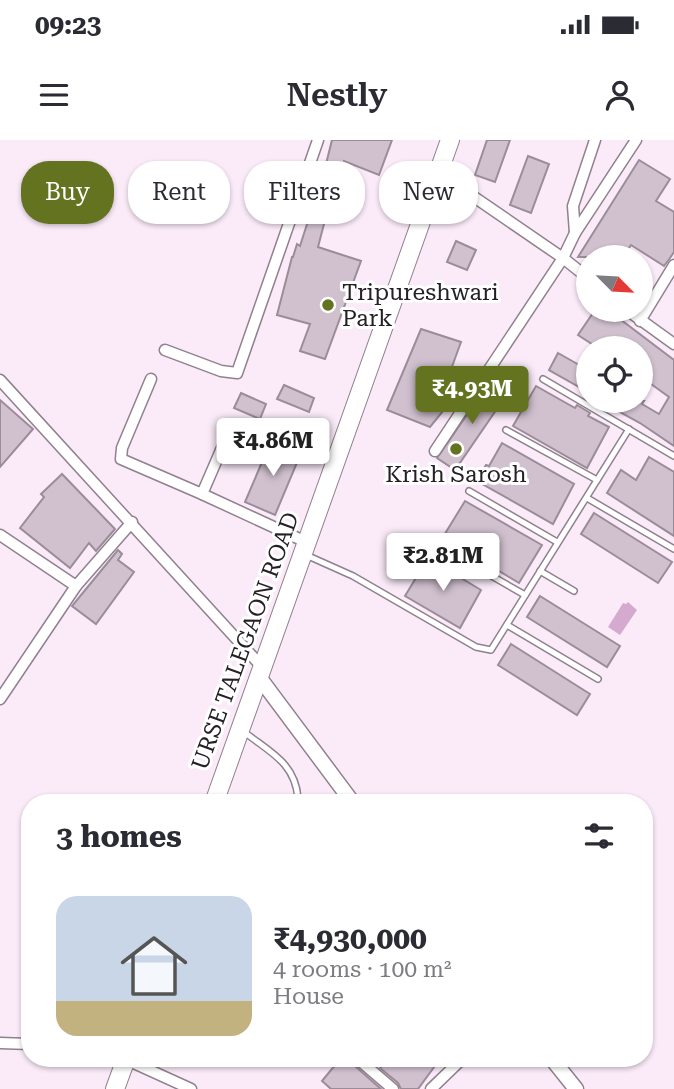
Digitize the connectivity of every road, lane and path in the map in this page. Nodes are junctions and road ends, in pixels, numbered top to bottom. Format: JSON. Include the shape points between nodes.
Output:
{"nodes":[{"id":1,"x":318,"y":140,"type":"edge"},
{"id":2,"x":450,"y":140,"type":"edge"},
{"id":3,"x":595,"y":140,"type":"edge"},
{"id":4,"x":636,"y":140,"type":"edge"},
{"id":5,"x":443,"y":161,"type":"edge"},
{"id":6,"x":478,"y":200,"type":"edge"},
{"id":7,"x":421,"y":224,"type":"edge"},
{"id":8,"x":575,"y":233,"type":"junction"},
{"id":9,"x":563,"y":258,"type":"junction"},
{"id":10,"x":674,"y":265,"type":"edge"},
{"id":11,"x":576,"y":268,"type":"edge"},
{"id":12,"x":653,"y":300,"type":"edge"},
{"id":13,"x":641,"y":322,"type":"edge"},
{"id":14,"x":674,"y":344,"type":"edge"},
{"id":15,"x":165,"y":350,"type":"dead end"},
{"id":16,"x":151,"y":379,"type":"dead end"},
{"id":17,"x":543,"y":379,"type":"dead end"},
{"id":18,"x":0,"y":380,"type":"edge"},
{"id":19,"x":231,"y":428,"type":"dead end"},
{"id":20,"x":629,"y":429,"type":"junction"},
{"id":21,"x":506,"y":430,"type":"dead end"},
{"id":22,"x":435,"y":451,"type":"dead end"},
{"id":23,"x":674,"y":456,"type":"edge"},
{"id":24,"x":597,"y":480,"type":"junction"},
{"id":25,"x":469,"y":491,"type":"dead end"},
{"id":26,"x":202,"y":494,"type":"junction"},
{"id":27,"x":586,"y":498,"type":"junction"},
{"id":28,"x":132,"y":522,"type":"junction"},
{"id":29,"x":0,"y":536,"type":"edge"},
{"id":30,"x":434,"y":542,"type":"dead end"},
{"id":31,"x":557,"y":542,"type":"junction"},
{"id":32,"x":304,"y":548,"type":"junction"},
{"id":33,"x":674,"y":549,"type":"edge"},
{"id":34,"x":540,"y":571,"type":"junction"},
{"id":35,"x":76,"y":586,"type":"junction"},
{"id":36,"x":574,"y":591,"type":"dead end"},
{"id":37,"x":525,"y":595,"type":"junction"},
{"id":38,"x":507,"y":625,"type":"junction"},
{"id":39,"x":261,"y":672,"type":"junction"},
{"id":40,"x":598,"y":679,"type":"dead end"},
{"id":41,"x":0,"y":699,"type":"edge"},
{"id":42,"x":240,"y":729,"type":"junction"},
{"id":43,"x":217,"y":794,"type":"edge"},
{"id":44,"x":296,"y":794,"type":"edge"},
{"id":45,"x":341,"y":794,"type":"edge"},
{"id":46,"x":0,"y":1043,"type":"edge"},
{"id":47,"x":21,"y":1044,"type":"edge"},
{"id":48,"x":122,"y":1067,"type":"edge"},
{"id":49,"x":143,"y":1067,"type":"edge"},
{"id":50,"x":368,"y":1067,"type":"edge"},
{"id":51,"x":454,"y":1067,"type":"edge"},
{"id":52,"x":558,"y":1067,"type":"edge"},
{"id":53,"x":114,"y":1089,"type":"edge"},
{"id":54,"x":191,"y":1089,"type":"edge"},
{"id":55,"x":394,"y":1089,"type":"edge"},
{"id":56,"x":431,"y":1089,"type":"edge"},
{"id":57,"x":576,"y":1089,"type":"edge"}],
"edges":[{"from":1,"to":15,"type":"street","via":[[237,373]]},
{"from":2,"to":5,"type":"highway","name":"URSE TALEGAON ROAD"},
{"from":3,"to":8,"type":"street","via":[[573,206]]},
{"from":4,"to":8,"type":"street"},
{"from":6,"to":9,"type":"street"},
{"from":7,"to":32,"type":"highway","name":"URSE TALEGAON ROAD"},
{"from":8,"to":9,"type":"street"},
{"from":9,"to":11,"type":"street"},
{"from":9,"to":22,"type":"street"},
{"from":10,"to":12,"type":"street"},
{"from":13,"to":14,"type":"street"},
{"from":16,"to":26,"type":"street","via":[[121,459]]},
{"from":17,"to":20,"type":"lane"},
{"from":18,"to":28,"type":"street"},
{"from":19,"to":26,"type":"street"},
{"from":20,"to":23,"type":"lane"},
{"from":20,"to":24,"type":"lane"},
{"from":21,"to":24,"type":"lane"},
{"from":24,"to":27,"type":"lane"},
{"from":25,"to":31,"type":"lane"},
{"from":26,"to":32,"type":"street"},
{"from":27,"to":31,"type":"lane"},
{"from":27,"to":33,"type":"lane"},
{"from":28,"to":35,"type":"street"},
{"from":28,"to":39,"type":"street"},
{"from":29,"to":35,"type":"street"},
{"from":30,"to":37,"type":"lane"},
{"from":31,"to":34,"type":"lane"},
{"from":32,"to":38,"type":"lane","via":[[483,650],[491,650]]},
{"from":32,"to":39,"type":"highway","name":"URSE TALEGAON ROAD"},
{"from":34,"to":36,"type":"lane"},
{"from":34,"to":37,"type":"lane"},
{"from":35,"to":41,"type":"street"},
{"from":37,"to":38,"type":"lane"},
{"from":38,"to":40,"type":"lane"},
{"from":39,"to":42,"type":"highway","name":"URSE TALEGAON ROAD"},
{"from":39,"to":45,"type":"street"},
{"from":42,"to":43,"type":"highway","name":"URSE TALEGAON ROAD"},
{"from":42,"to":44,"type":"lane","via":[[291,771]]},
{"from":46,"to":47,"type":"street"},
{"from":48,"to":53,"type":"highway"},
{"from":49,"to":54,"type":"street"},
{"from":50,"to":55,"type":"street"},
{"from":51,"to":56,"type":"street"},
{"from":52,"to":57,"type":"street"}]}
